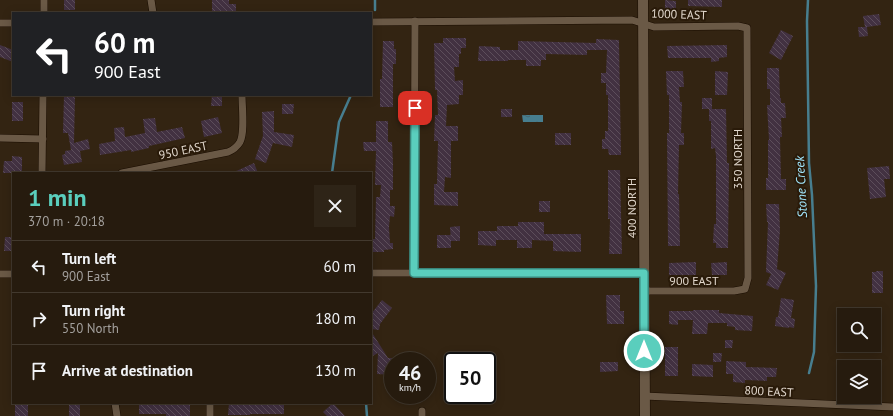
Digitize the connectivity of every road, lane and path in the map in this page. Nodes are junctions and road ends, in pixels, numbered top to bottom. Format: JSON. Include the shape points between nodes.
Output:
{"nodes":[{"id":1,"x":44,"y":0,"type":"edge"},
{"id":2,"x":151,"y":0,"type":"edge"},
{"id":3,"x":643,"y":0,"type":"edge"},
{"id":4,"x":44,"y":12,"type":"edge"},
{"id":5,"x":153,"y":12,"type":"edge"},
{"id":6,"x":415,"y":21,"type":"junction"},
{"id":7,"x":0,"y":22,"type":"edge"},
{"id":8,"x":372,"y":22,"type":"edge"},
{"id":9,"x":12,"y":23,"type":"edge"},
{"id":10,"x":643,"y":23,"type":"junction"},
{"id":11,"x":747,"y":28,"type":"joint"},
{"id":12,"x":43,"y":96,"type":"edge"},
{"id":13,"x":242,"y":96,"type":"edge"},
{"id":14,"x":0,"y":138,"type":"edge"},
{"id":15,"x":43,"y":139,"type":"junction"},
{"id":16,"x":42,"y":172,"type":"edge"},
{"id":17,"x":127,"y":172,"type":"edge"},
{"id":18,"x":372,"y":273,"type":"edge"},
{"id":19,"x":414,"y":273,"type":"junction"},
{"id":20,"x":644,"y":273,"type":"junction"},
{"id":21,"x":0,"y":274,"type":"edge"},
{"id":22,"x":12,"y":274,"type":"edge"},
{"id":23,"x":745,"y":289,"type":"joint"},
{"id":24,"x":644,"y":291,"type":"junction"},
{"id":25,"x":644,"y":396,"type":"junction"},
{"id":26,"x":115,"y":404,"type":"edge"},
{"id":27,"x":210,"y":404,"type":"edge"},
{"id":28,"x":893,"y":407,"type":"edge"},
{"id":29,"x":117,"y":416,"type":"edge"},
{"id":30,"x":210,"y":416,"type":"edge"},
{"id":31,"x":645,"y":416,"type":"edge"}],
"edges":[{"from":1,"to":4,"type":"street"},
{"from":2,"to":5,"type":"street"},
{"from":3,"to":10,"type":"main road","name":"400 NORTH"},
{"from":6,"to":8,"type":"street","name":"1000 EAST"},
{"from":6,"to":10,"type":"street","name":"1000 EAST","via":[[632,20]]},
{"from":6,"to":19,"type":"street"},
{"from":7,"to":9,"type":"street"},
{"from":10,"to":11,"type":"street","name":"1000 EAST","via":[[654,26]]},
{"from":10,"to":20,"type":"main road","name":"400 NORTH"},
{"from":11,"to":23,"type":"street","name":"350 NORTH","via":[[748,278]]},
{"from":12,"to":15,"type":"street"},
{"from":13,"to":17,"type":"street","name":"950 EAST","via":[[241,139],[236,147],[228,152]]},
{"from":14,"to":15,"type":"street"},
{"from":15,"to":16,"type":"street"},
{"from":18,"to":19,"type":"street"},
{"from":19,"to":20,"type":"street"},
{"from":20,"to":24,"type":"main road","name":"400 NORTH"},
{"from":21,"to":22,"type":"street"},
{"from":23,"to":24,"type":"street","name":"900 EAST"},
{"from":24,"to":25,"type":"main road","name":"400 NORTH"},
{"from":25,"to":28,"type":"street","name":"800 EAST"},
{"from":25,"to":31,"type":"main road","name":"400 NORTH"},
{"from":26,"to":29,"type":"street"},
{"from":27,"to":30,"type":"street"}]}
